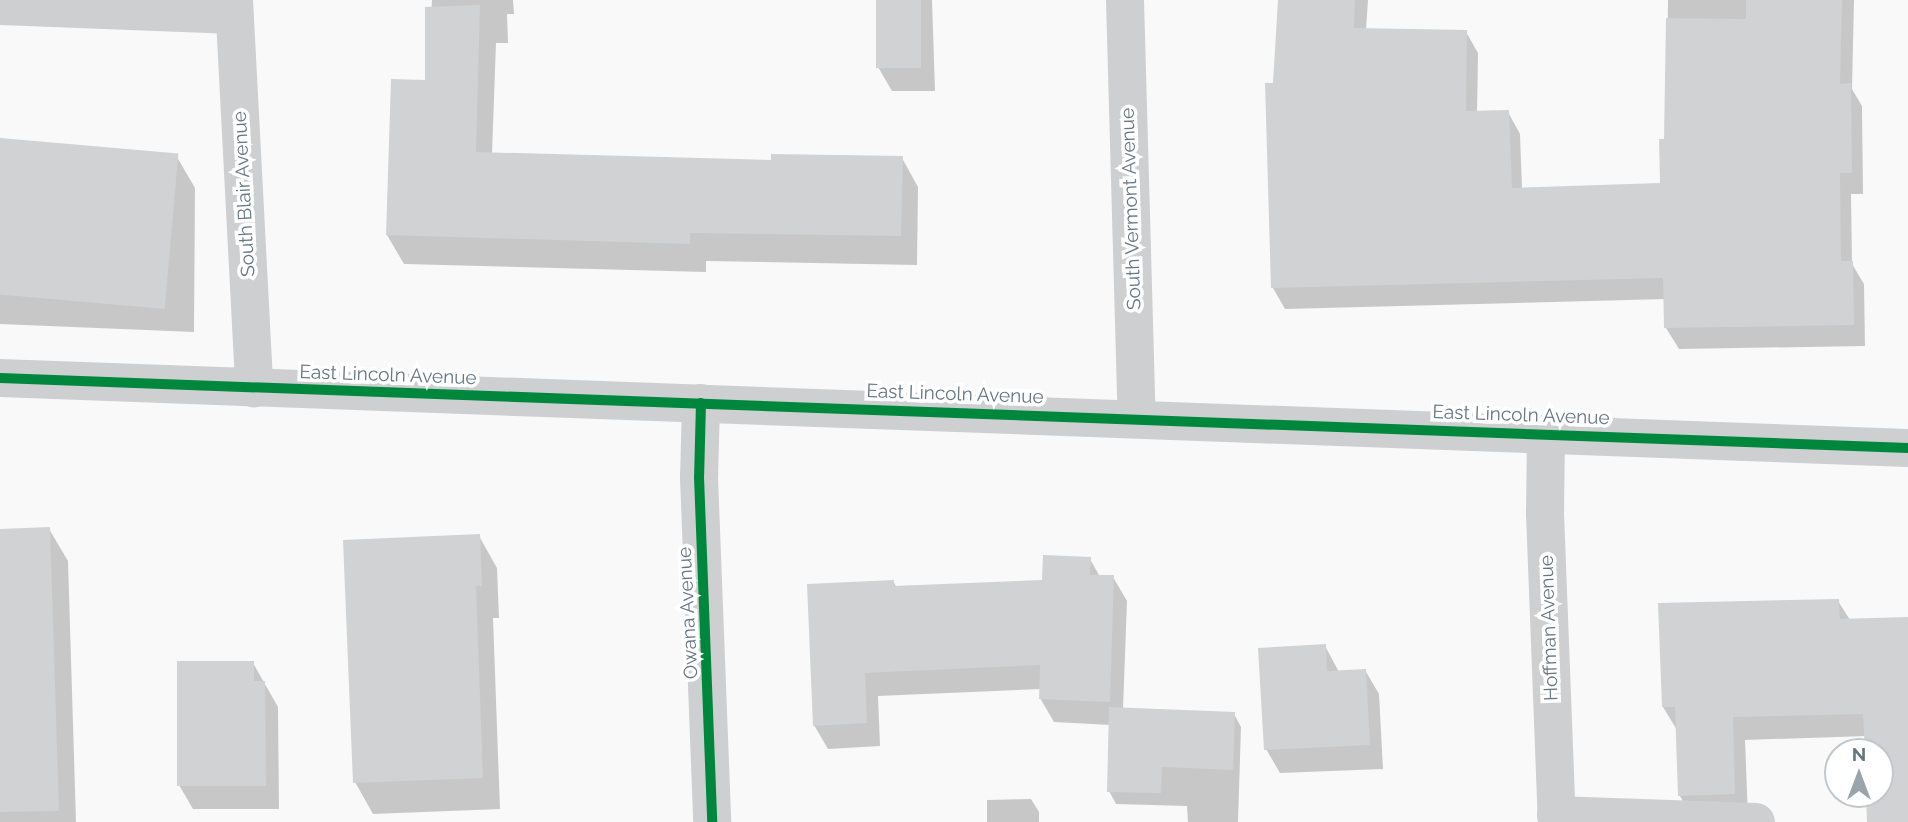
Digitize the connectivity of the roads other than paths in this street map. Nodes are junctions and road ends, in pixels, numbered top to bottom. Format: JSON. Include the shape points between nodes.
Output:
{"nodes":[{"id":1,"x":1125,"y":0,"type":"edge"},
{"id":2,"x":0,"y":6,"type":"edge"},
{"id":3,"x":234,"y":7,"type":"edge"},
{"id":4,"x":0,"y":378,"type":"edge"},
{"id":5,"x":254,"y":388,"type":"junction"},
{"id":6,"x":701,"y":402,"type":"junction"},
{"id":7,"x":1137,"y":418,"type":"junction"},
{"id":8,"x":1546,"y":433,"type":"junction"},
{"id":9,"x":1908,"y":448,"type":"edge"},
{"id":10,"x":1557,"y":818,"type":"edge"},
{"id":11,"x":712,"y":822,"type":"edge"},
{"id":12,"x":1756,"y":822,"type":"edge"}],
"edges":[{"from":1,"to":7,"type":"street","name":"South Vermont Avenue"},
{"from":2,"to":3,"type":"street"},
{"from":3,"to":5,"type":"street","name":"South Blair Avenue"},
{"from":4,"to":5,"type":"street","name":"East Lincoln Avenue"},
{"from":5,"to":6,"type":"street","name":"East Lincoln Avenue"},
{"from":6,"to":7,"type":"street","name":"East Lincoln Avenue"},
{"from":6,"to":11,"type":"street","name":"Owana Avenue","via":[[699,477]]},
{"from":7,"to":8,"type":"street","name":"East Lincoln Avenue"},
{"from":8,"to":9,"type":"street","name":"East Lincoln Avenue"},
{"from":8,"to":10,"type":"street","name":"Hoffman Avenue"},
{"from":10,"to":12,"type":"street"}]}
